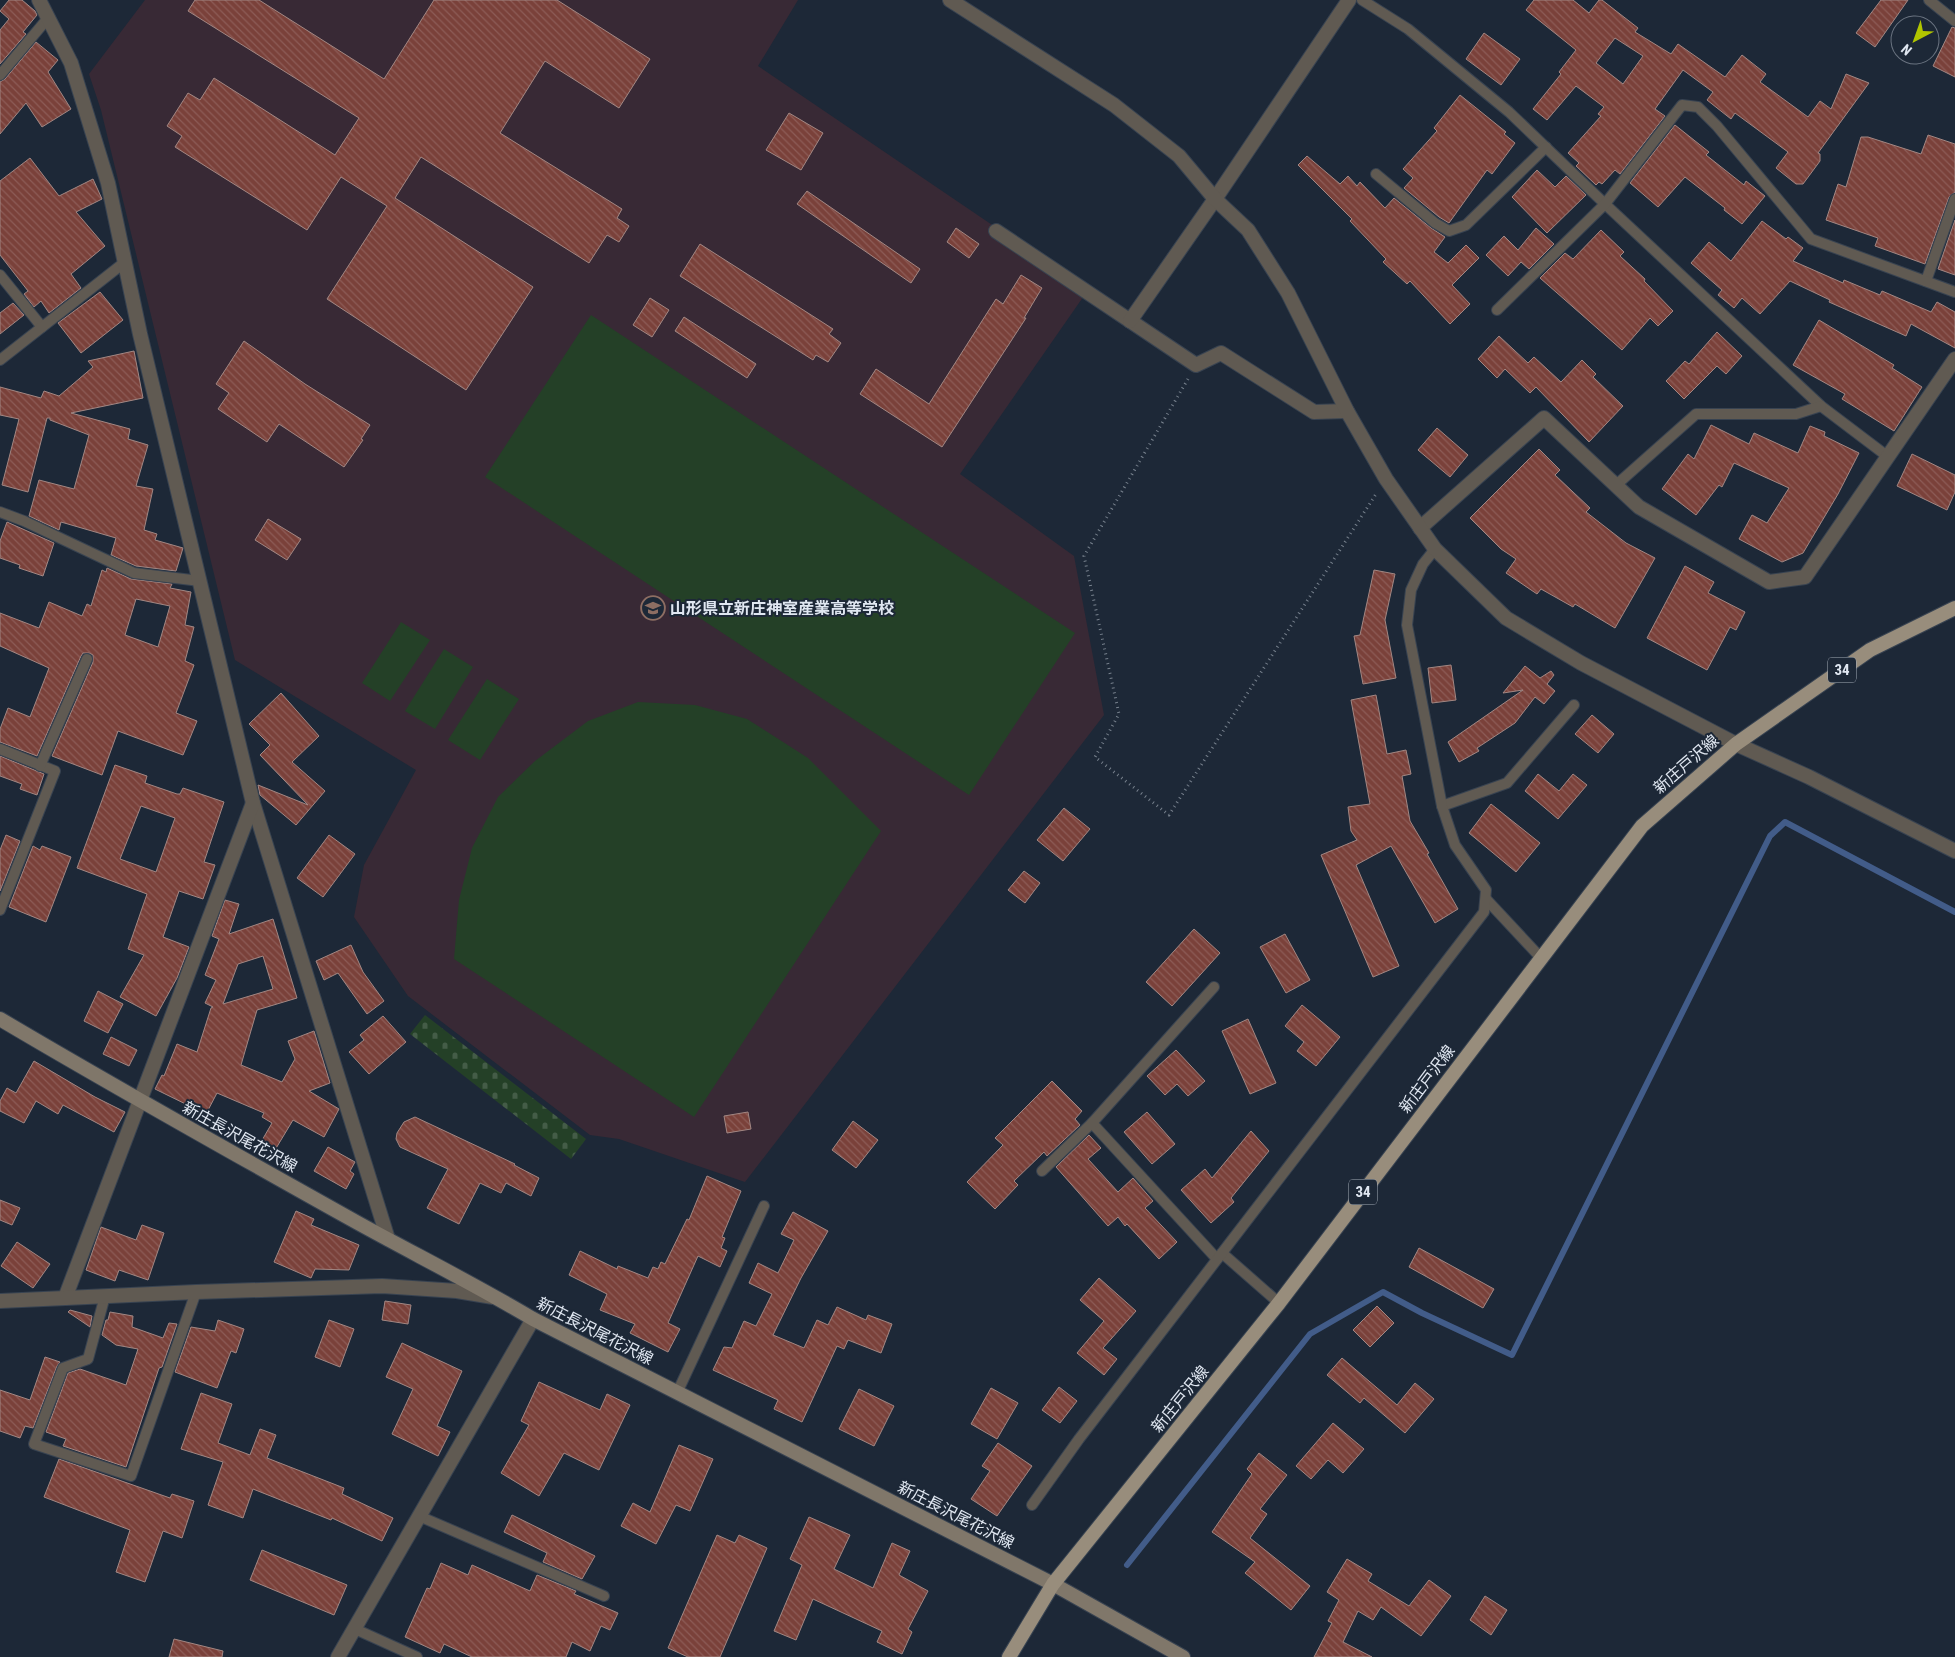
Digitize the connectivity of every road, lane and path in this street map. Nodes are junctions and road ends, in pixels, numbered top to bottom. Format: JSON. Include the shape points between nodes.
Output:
{"nodes":[{"id":1,"x":39,"y":0,"type":"edge"},
{"id":2,"x":950,"y":0,"type":"edge"},
{"id":3,"x":1349,"y":0,"type":"edge"},
{"id":4,"x":1362,"y":0,"type":"edge"},
{"id":5,"x":1929,"y":0,"type":"edge"},
{"id":6,"x":48,"y":18,"type":"junction"},
{"id":7,"x":1955,"y":21,"type":"edge"},
{"id":8,"x":0,"y":75,"type":"edge"},
{"id":9,"x":1546,"y":147,"type":"junction"},
{"id":10,"x":1376,"y":174,"type":"dead end"},
{"id":11,"x":1215,"y":199,"type":"junction"},
{"id":12,"x":1955,"y":199,"type":"edge"},
{"id":13,"x":1604,"y":204,"type":"junction"},
{"id":14,"x":996,"y":231,"type":"dead end"},
{"id":15,"x":125,"y":262,"type":"junction"},
{"id":16,"x":0,"y":274,"type":"edge"},
{"id":17,"x":1926,"y":281,"type":"junction"},
{"id":18,"x":1955,"y":292,"type":"edge"},
{"id":19,"x":1497,"y":310,"type":"dead end"},
{"id":20,"x":1130,"y":321,"type":"junction"},
{"id":21,"x":42,"y":327,"type":"junction"},
{"id":22,"x":1955,"y":359,"type":"edge"},
{"id":23,"x":0,"y":360,"type":"edge"},
{"id":24,"x":1196,"y":365,"type":"junction"},
{"id":25,"x":1821,"y":406,"type":"junction"},
{"id":26,"x":1347,"y":410,"type":"junction"},
{"id":27,"x":1887,"y":456,"type":"junction"},
{"id":28,"x":1386,"y":479,"type":"junction"},
{"id":29,"x":1615,"y":486,"type":"junction"},
{"id":30,"x":0,"y":512,"type":"edge"},
{"id":31,"x":1420,"y":528,"type":"junction"},
{"id":32,"x":1435,"y":549,"type":"junction"},
{"id":33,"x":200,"y":581,"type":"junction"},
{"id":34,"x":1955,"y":608,"type":"edge"},
{"id":35,"x":87,"y":659,"type":"dead end"},
{"id":36,"x":1574,"y":705,"type":"dead end"},
{"id":37,"x":1736,"y":744,"type":"junction"},
{"id":38,"x":0,"y":749,"type":"edge"},
{"id":39,"x":40,"y":766,"type":"junction"},
{"id":40,"x":253,"y":803,"type":"junction"},
{"id":41,"x":1442,"y":806,"type":"junction"},
{"id":42,"x":1955,"y":851,"type":"edge"},
{"id":43,"x":1486,"y":900,"type":"junction"},
{"id":44,"x":0,"y":910,"type":"edge"},
{"id":45,"x":1541,"y":958,"type":"junction"},
{"id":46,"x":1214,"y":987,"type":"dead end"},
{"id":47,"x":0,"y":1020,"type":"edge"},
{"id":48,"x":139,"y":1101,"type":"junction"},
{"id":49,"x":1092,"y":1123,"type":"junction"},
{"id":50,"x":1042,"y":1171,"type":"dead end"},
{"id":51,"x":764,"y":1206,"type":"dead end"},
{"id":52,"x":388,"y":1240,"type":"junction"},
{"id":53,"x":1219,"y":1256,"type":"junction"},
{"id":54,"x":196,"y":1292,"type":"junction"},
{"id":55,"x":105,"y":1296,"type":"junction"},
{"id":56,"x":496,"y":1297,"type":"junction"},
{"id":57,"x":65,"y":1298,"type":"junction"},
{"id":58,"x":0,"y":1301,"type":"edge"},
{"id":59,"x":1279,"y":1303,"type":"junction"},
{"id":60,"x":532,"y":1319,"type":"junction"},
{"id":61,"x":677,"y":1393,"type":"junction"},
{"id":62,"x":1032,"y":1504,"type":"dead end"},
{"id":63,"x":420,"y":1516,"type":"junction"},
{"id":64,"x":1053,"y":1584,"type":"junction"},
{"id":65,"x":604,"y":1596,"type":"dead end"},
{"id":66,"x":355,"y":1629,"type":"junction"},
{"id":67,"x":338,"y":1657,"type":"edge"},
{"id":68,"x":417,"y":1657,"type":"edge"},
{"id":69,"x":1009,"y":1657,"type":"edge"},
{"id":70,"x":1183,"y":1657,"type":"edge"}],
"edges":[{"from":1,"to":6,"type":"street"},
{"from":2,"to":11,"type":"street","via":[[1114,105],[1179,156]]},
{"from":3,"to":11,"type":"street"},
{"from":4,"to":9,"type":"lane","via":[[1408,29],[1509,112]]},
{"from":5,"to":7,"type":"lane"},
{"from":6,"to":8,"type":"lane"},
{"from":6,"to":15,"type":"street","via":[[72,63],[108,183]]},
{"from":9,"to":10,"type":"lane","via":[[1466,225],[1449,231]]},
{"from":9,"to":13,"type":"lane"},
{"from":11,"to":20,"type":"street"},
{"from":11,"to":26,"type":"street","via":[[1248,230],[1288,293]]},
{"from":12,"to":17,"type":"lane"},
{"from":13,"to":17,"type":"lane","via":[[1682,105],[1698,107],[1811,240]]},
{"from":13,"to":19,"type":"lane"},
{"from":13,"to":25,"type":"lane"},
{"from":14,"to":20,"type":"street"},
{"from":15,"to":21,"type":"lane"},
{"from":15,"to":33,"type":"street"},
{"from":16,"to":21,"type":"lane"},
{"from":17,"to":18,"type":"lane"},
{"from":20,"to":24,"type":"street"},
{"from":21,"to":23,"type":"lane"},
{"from":22,"to":27,"type":"street"},
{"from":24,"to":26,"type":"street","via":[[1221,354],[1314,412]]},
{"from":24,"to":28,"type":"path","via":[[1084,556],[1119,714],[1095,757],[1169,815]]},
{"from":25,"to":27,"type":"lane"},
{"from":25,"to":29,"type":"lane","via":[[1796,414],[1696,414]]},
{"from":26,"to":28,"type":"street"},
{"from":27,"to":29,"type":"street","via":[[1806,576],[1769,582],[1639,507]]},
{"from":28,"to":31,"type":"street"},
{"from":29,"to":31,"type":"street","via":[[1544,418]]},
{"from":30,"to":33,"type":"lane","via":[[134,573]]},
{"from":31,"to":32,"type":"street"},
{"from":32,"to":37,"type":"street","via":[[1506,618],[1581,663]]},
{"from":32,"to":41,"type":"lane","via":[[1422,564],[1411,590],[1407,625]]},
{"from":33,"to":40,"type":"street"},
{"from":34,"to":37,"type":"main road","name":"新庄戸沢線","number":"34","via":[[1870,650]]},
{"from":35,"to":39,"type":"lane"},
{"from":36,"to":41,"type":"lane","via":[[1507,783]]},
{"from":37,"to":42,"type":"street","via":[[1809,776]]},
{"from":37,"to":45,"type":"main road","name":"新庄戸沢線","number":"34","via":[[1642,826]]},
{"from":38,"to":39,"type":"lane"},
{"from":39,"to":44,"type":"lane","via":[[55,771]]},
{"from":40,"to":48,"type":"street"},
{"from":40,"to":52,"type":"street"},
{"from":41,"to":43,"type":"lane","via":[[1455,845],[1486,890]]},
{"from":43,"to":45,"type":"lane"},
{"from":43,"to":53,"type":"lane","via":[[1484,912]]},
{"from":45,"to":59,"type":"main road","name":"新庄戸沢線","number":"34"},
{"from":46,"to":49,"type":"lane"},
{"from":47,"to":48,"type":"main road","name":"新庄長沢尾花沢線"},
{"from":48,"to":52,"type":"main road","name":"新庄長沢尾花沢線"},
{"from":48,"to":57,"type":"street"},
{"from":49,"to":50,"type":"lane"},
{"from":49,"to":53,"type":"lane"},
{"from":51,"to":61,"type":"lane"},
{"from":52,"to":56,"type":"main road","name":"新庄長沢尾花沢線"},
{"from":53,"to":59,"type":"lane"},
{"from":53,"to":62,"type":"lane"},
{"from":54,"to":55,"type":"street"},
{"from":54,"to":55,"type":"lane","via":[[131,1476],[34,1444],[63,1368],[88,1359]]},
{"from":54,"to":56,"type":"street","via":[[382,1286]]},
{"from":55,"to":57,"type":"street"},
{"from":56,"to":60,"type":"main road","name":"新庄長沢尾花沢線"},
{"from":57,"to":58,"type":"street"},
{"from":59,"to":64,"type":"main road","name":"新庄戸沢線","number":"34"},
{"from":60,"to":61,"type":"main road","name":"新庄長沢尾花沢線"},
{"from":60,"to":63,"type":"street"},
{"from":61,"to":64,"type":"main road","name":"新庄長沢尾花沢線"},
{"from":63,"to":65,"type":"lane"},
{"from":63,"to":66,"type":"street"},
{"from":64,"to":69,"type":"main road","name":"新庄戸沢線","number":"34"},
{"from":64,"to":70,"type":"main road","name":"新庄長沢尾花沢線"},
{"from":66,"to":67,"type":"street"},
{"from":66,"to":68,"type":"lane"}]}
